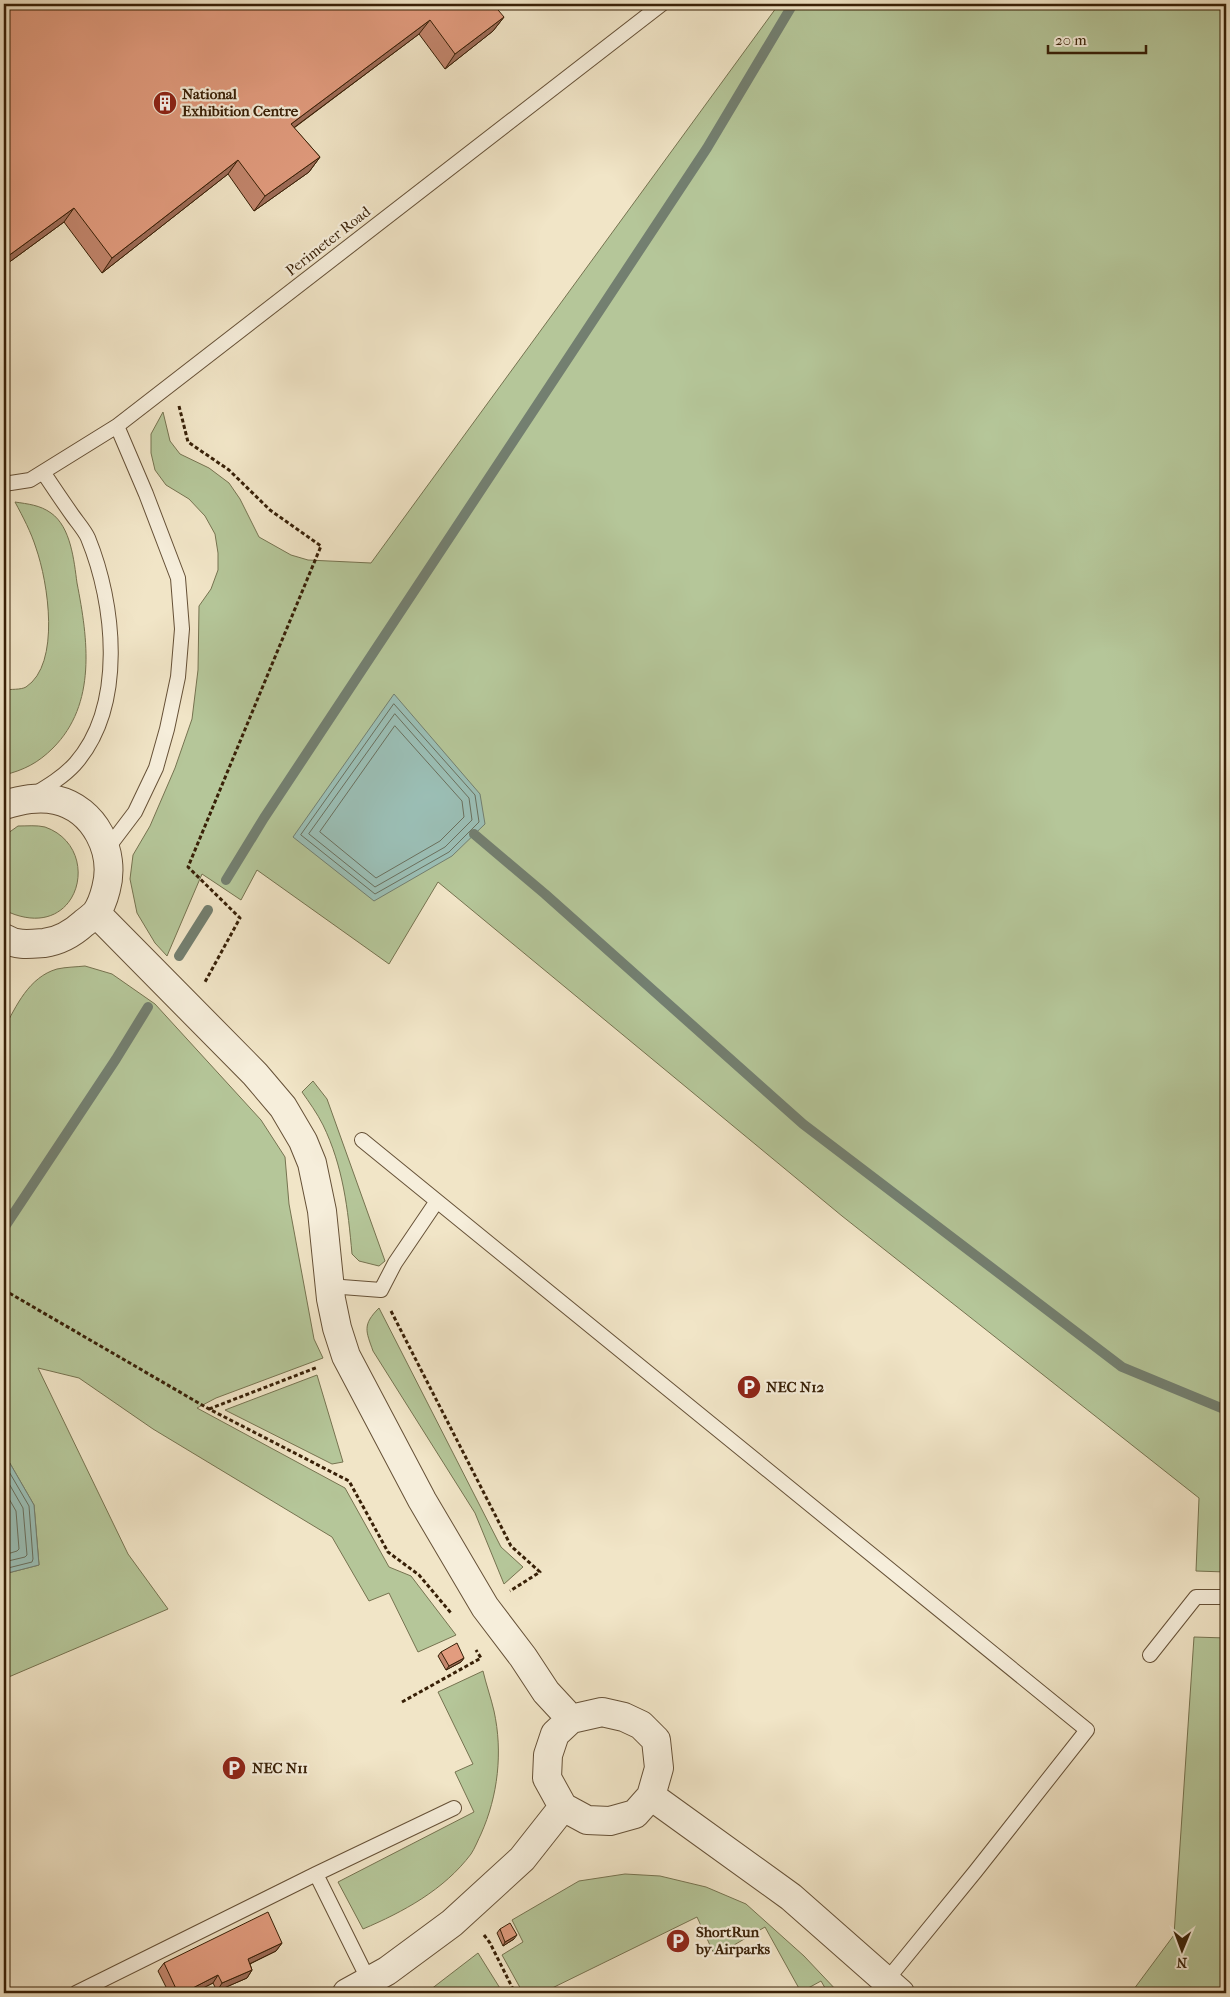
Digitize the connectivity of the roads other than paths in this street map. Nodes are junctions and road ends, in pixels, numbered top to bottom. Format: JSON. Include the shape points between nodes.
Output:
{"nodes":[{"id":1,"x":662,"y":4,"type":"edge"},
{"id":2,"x":117,"y":426,"type":"junction"},
{"id":3,"x":43,"y":472,"type":"junction"},
{"id":4,"x":4,"y":484,"type":"edge"},
{"id":5,"x":16,"y":801,"type":"edge"},
{"id":6,"x":107,"y":849,"type":"junction"},
{"id":7,"x":96,"y":913,"type":"junction"},
{"id":8,"x":6,"y":946,"type":"edge"},
{"id":9,"x":362,"y":1140,"type":"dead end"},
{"id":10,"x":437,"y":1202,"type":"junction"},
{"id":11,"x":329,"y":1286,"type":"junction"},
{"id":12,"x":1226,"y":1597,"type":"edge"},
{"id":13,"x":1150,"y":1655,"type":"dead end"},
{"id":14,"x":571,"y":1719,"type":"junction"},
{"id":15,"x":651,"y":1796,"type":"junction"},
{"id":16,"x":454,"y":1808,"type":"dead end"},
{"id":17,"x":563,"y":1808,"type":"junction"},
{"id":18,"x":316,"y":1874,"type":"junction"},
{"id":19,"x":358,"y":1987,"type":"edge"},
{"id":20,"x":893,"y":1987,"type":"edge"},
{"id":21,"x":76,"y":1993,"type":"edge"}],
"edges":[{"from":1,"to":2,"type":"lane","name":"Perimeter Road"},
{"from":2,"to":3,"type":"lane","name":"Perimeter Road"},
{"from":2,"to":6,"type":"lane","via":[[178,578],[182,629],[178,677],[156,768],[135,812]]},
{"from":3,"to":4,"type":"lane","name":"Perimeter Road","via":[[30,480]]},
{"from":3,"to":5,"type":"lane","via":[[87,536],[102,579],[111,642],[106,697],[100,722],[90,743],[60,779]]},
{"from":5,"to":6,"type":"street","via":[[56,800],[81,812],[95,826]]},
{"from":6,"to":7,"type":"street","via":[[109,877],[103,901]]},
{"from":7,"to":8,"type":"street","via":[[72,934],[49,942]]},
{"from":7,"to":11,"type":"street","via":[[278,1100],[303,1141],[312,1163],[322,1211]]},
{"from":9,"to":10,"type":"lane"},
{"from":10,"to":11,"type":"lane","via":[[395,1263],[381,1290]]},
{"from":10,"to":20,"type":"lane","via":[[1087,1730],[975,1872]]},
{"from":11,"to":14,"type":"street","via":[[336,1328],[346,1356],[422,1500],[485,1607],[546,1692]]},
{"from":12,"to":13,"type":"lane","via":[[1196,1596]]},
{"from":14,"to":15,"type":"street","via":[[602,1712],[642,1725],[656,1740],[659,1768]]},
{"from":14,"to":17,"type":"street","via":[[555,1734],[548,1755],[547,1778]]},
{"from":15,"to":17,"type":"street","via":[[635,1814],[610,1821],[586,1820]]},
{"from":15,"to":20,"type":"street","via":[[792,1896]]},
{"from":16,"to":18,"type":"lane"},
{"from":17,"to":19,"type":"street","via":[[522,1859],[452,1923],[387,1971]]},
{"from":18,"to":19,"type":"lane"},
{"from":18,"to":21,"type":"lane"}]}
